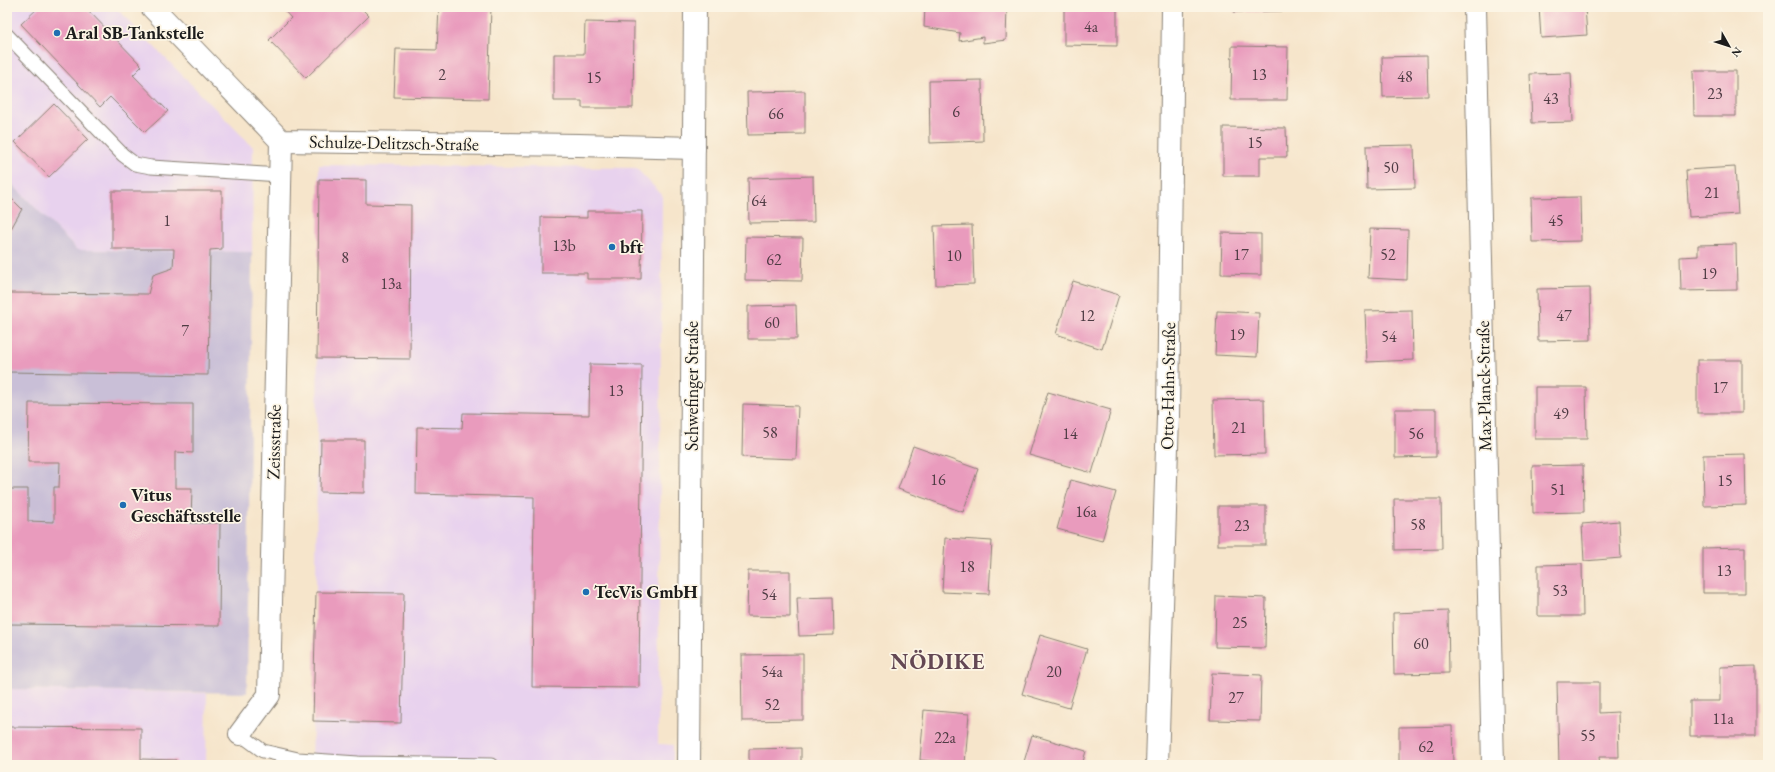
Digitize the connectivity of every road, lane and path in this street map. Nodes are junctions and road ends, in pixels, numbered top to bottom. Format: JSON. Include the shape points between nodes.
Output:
{"nodes":[{"id":1,"x":152,"y":7,"type":"edge"},
{"id":2,"x":695,"y":7,"type":"edge"},
{"id":3,"x":1174,"y":7,"type":"edge"},
{"id":4,"x":1475,"y":7,"type":"edge"},
{"id":5,"x":7,"y":35,"type":"edge"},
{"id":6,"x":280,"y":141,"type":"junction"},
{"id":7,"x":694,"y":148,"type":"junction"},
{"id":8,"x":280,"y":175,"type":"junction"},
{"id":9,"x":240,"y":734,"type":"joint"},
{"id":10,"x":491,"y":765,"type":"edge"},
{"id":11,"x":689,"y":765,"type":"edge"},
{"id":12,"x":1157,"y":765,"type":"edge"},
{"id":13,"x":1493,"y":765,"type":"edge"}],
"edges":[{"from":1,"to":6,"type":"street"},
{"from":2,"to":7,"type":"street","name":"Schwefinger Straße"},
{"from":3,"to":12,"type":"street","name":"Otto-Hahn-Straße","via":[[1168,416]]},
{"from":4,"to":13,"type":"street","name":"Max-Planck-Straße"},
{"from":5,"to":8,"type":"lane","via":[[123,155],[136,164]]},
{"from":6,"to":7,"type":"street","name":"Schulze-Delitzsch-Straße"},
{"from":6,"to":8,"type":"street","name":"Zeissstraße"},
{"from":7,"to":11,"type":"street","name":"Schwefinger Straße"},
{"from":8,"to":9,"type":"street","name":"Zeissstraße","via":[[269,695]]},
{"from":9,"to":10,"type":"lane","via":[[263,751],[298,759],[358,763]]}]}
